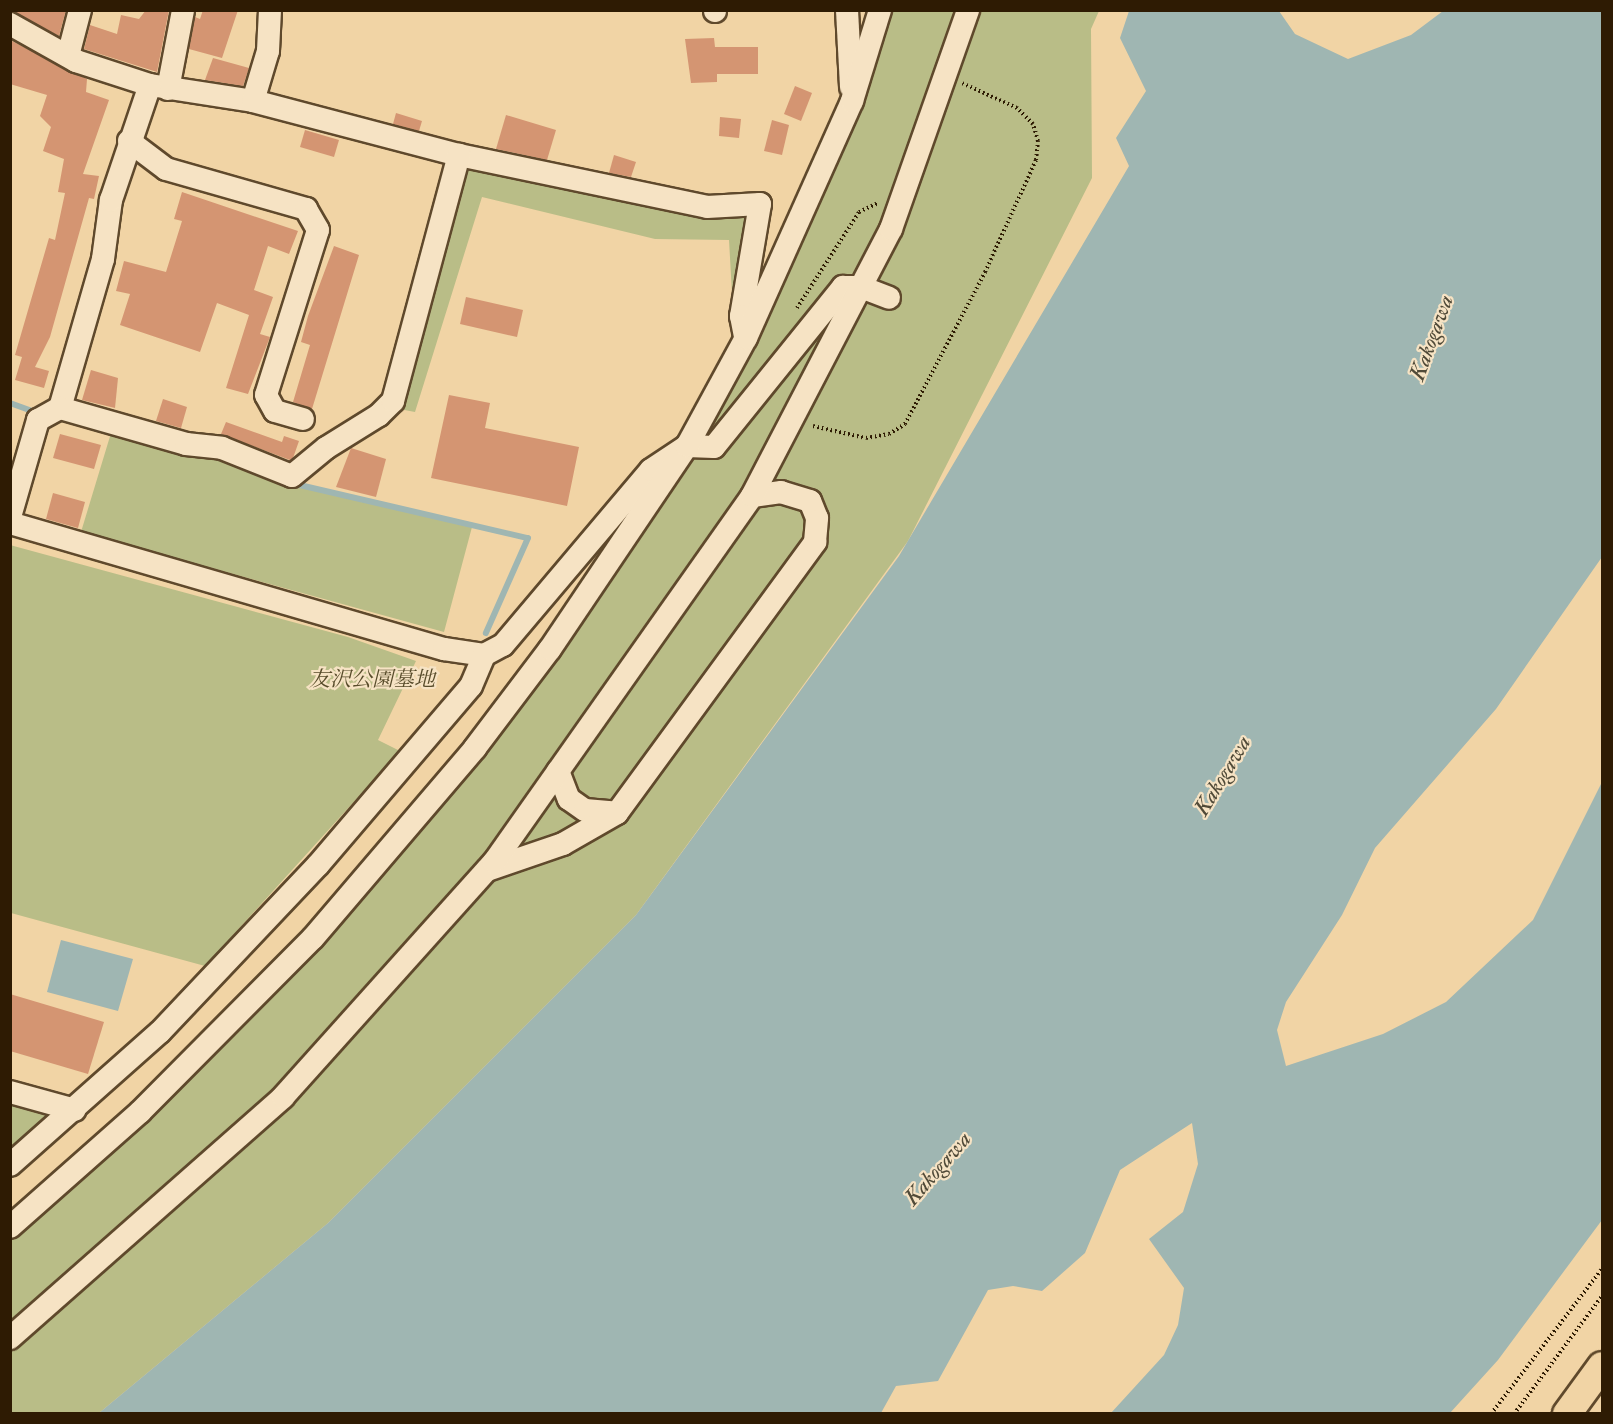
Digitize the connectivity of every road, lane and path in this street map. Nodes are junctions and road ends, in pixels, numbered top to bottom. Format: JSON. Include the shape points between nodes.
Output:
{"nodes":[{"id":1,"x":80,"y":10,"type":"edge"},
{"id":2,"x":183,"y":10,"type":"edge"},
{"id":3,"x":270,"y":10,"type":"edge"},
{"id":4,"x":847,"y":10,"type":"edge"},
{"id":5,"x":880,"y":10,"type":"edge"},
{"id":6,"x":969,"y":10,"type":"edge"},
{"id":7,"x":10,"y":24,"type":"edge"},
{"id":8,"x":68,"y":56,"type":"junction"},
{"id":9,"x":948,"y":77,"type":"junction"},
{"id":10,"x":159,"y":87,"type":"junction"},
{"id":11,"x":254,"y":101,"type":"junction"},
{"id":12,"x":852,"y":101,"type":"junction"},
{"id":13,"x":129,"y":141,"type":"junction"},
{"id":14,"x":459,"y":154,"type":"junction"},
{"id":15,"x":861,"y":286,"type":"junction"},
{"id":16,"x":889,"y":298,"type":"dead end"},
{"id":17,"x":746,"y":338,"type":"junction"},
{"id":18,"x":60,"y":408,"type":"junction"},
{"id":19,"x":303,"y":419,"type":"dead end"},
{"id":20,"x":788,"y":427,"type":"junction"},
{"id":21,"x":687,"y":446,"type":"junction"},
{"id":22,"x":752,"y":496,"type":"junction"},
{"id":23,"x":10,"y":517,"type":"edge"},
{"id":24,"x":10,"y":523,"type":"edge"},
{"id":25,"x":484,"y":655,"type":"junction"},
{"id":26,"x":558,"y":771,"type":"junction"},
{"id":27,"x":617,"y":813,"type":"junction"},
{"id":28,"x":487,"y":870,"type":"junction"},
{"id":29,"x":10,"y":1092,"type":"edge"},
{"id":30,"x":75,"y":1110,"type":"junction"},
{"id":31,"x":10,"y":1166,"type":"edge"},
{"id":32,"x":10,"y":1227,"type":"edge"},
{"id":33,"x":1602,"y":1269,"type":"edge"},
{"id":34,"x":1602,"y":1296,"type":"edge"},
{"id":35,"x":10,"y":1338,"type":"edge"},
{"id":36,"x":1602,"y":1366,"type":"edge"},
{"id":37,"x":1491,"y":1413,"type":"edge"},
{"id":38,"x":1514,"y":1413,"type":"edge"},
{"id":39,"x":1568,"y":1413,"type":"edge"}],
"edges":[{"from":1,"to":8,"type":"street"},
{"from":2,"to":10,"type":"street"},
{"from":3,"to":11,"type":"street","via":[[268,51]]},
{"from":4,"to":12,"type":"street"},
{"from":5,"to":12,"type":"street"},
{"from":6,"to":9,"type":"street"},
{"from":7,"to":8,"type":"street"},
{"from":8,"to":10,"type":"street"},
{"from":9,"to":15,"type":"street","via":[[891,229]]},
{"from":9,"to":20,"type":"path","via":[[1017,108],[1033,124],[1038,141],[1036,160],[985,272],[905,424],[889,434],[866,438],[819,425]]},
{"from":10,"to":11,"type":"street"},
{"from":10,"to":13,"type":"street"},
{"from":11,"to":14,"type":"street"},
{"from":12,"to":17,"type":"street"},
{"from":13,"to":18,"type":"street","via":[[111,200],[103,259]]},
{"from":13,"to":19,"type":"street","via":[[166,169],[306,209],[318,230],[267,395],[275,411]]},
{"from":14,"to":17,"type":"street","via":[[707,207],[760,204],[741,315]]},
{"from":14,"to":18,"type":"street","via":[[425,269],[393,400],[292,476],[222,448],[186,444]]},
{"from":15,"to":16,"type":"street"},
{"from":15,"to":20,"type":"street"},
{"from":15,"to":21,"type":"street","via":[[843,287],[714,447]]},
{"from":17,"to":21,"type":"street"},
{"from":18,"to":23,"type":"street","via":[[38,420]]},
{"from":20,"to":22,"type":"street"},
{"from":21,"to":25,"type":"street","via":[[651,470],[503,645]]},
{"from":21,"to":32,"type":"street","via":[[633,531],[489,730],[313,938],[140,1112]]},
{"from":22,"to":26,"type":"street"},
{"from":22,"to":27,"type":"street","via":[[781,492],[810,501],[817,518],[815,542]]},
{"from":24,"to":25,"type":"street","via":[[444,650]]},
{"from":25,"to":30,"type":"street","via":[[471,686],[377,801],[160,1032]]},
{"from":26,"to":27,"type":"street","via":[[569,799],[585,810]]},
{"from":26,"to":28,"type":"street"},
{"from":27,"to":28,"type":"street","via":[[563,844]]},
{"from":28,"to":35,"type":"street","via":[[283,1097]]},
{"from":29,"to":30,"type":"street"},
{"from":30,"to":31,"type":"street"},
{"from":33,"to":37,"type":"path"},
{"from":34,"to":38,"type":"path"},
{"from":36,"to":39,"type":"main road"}]}
